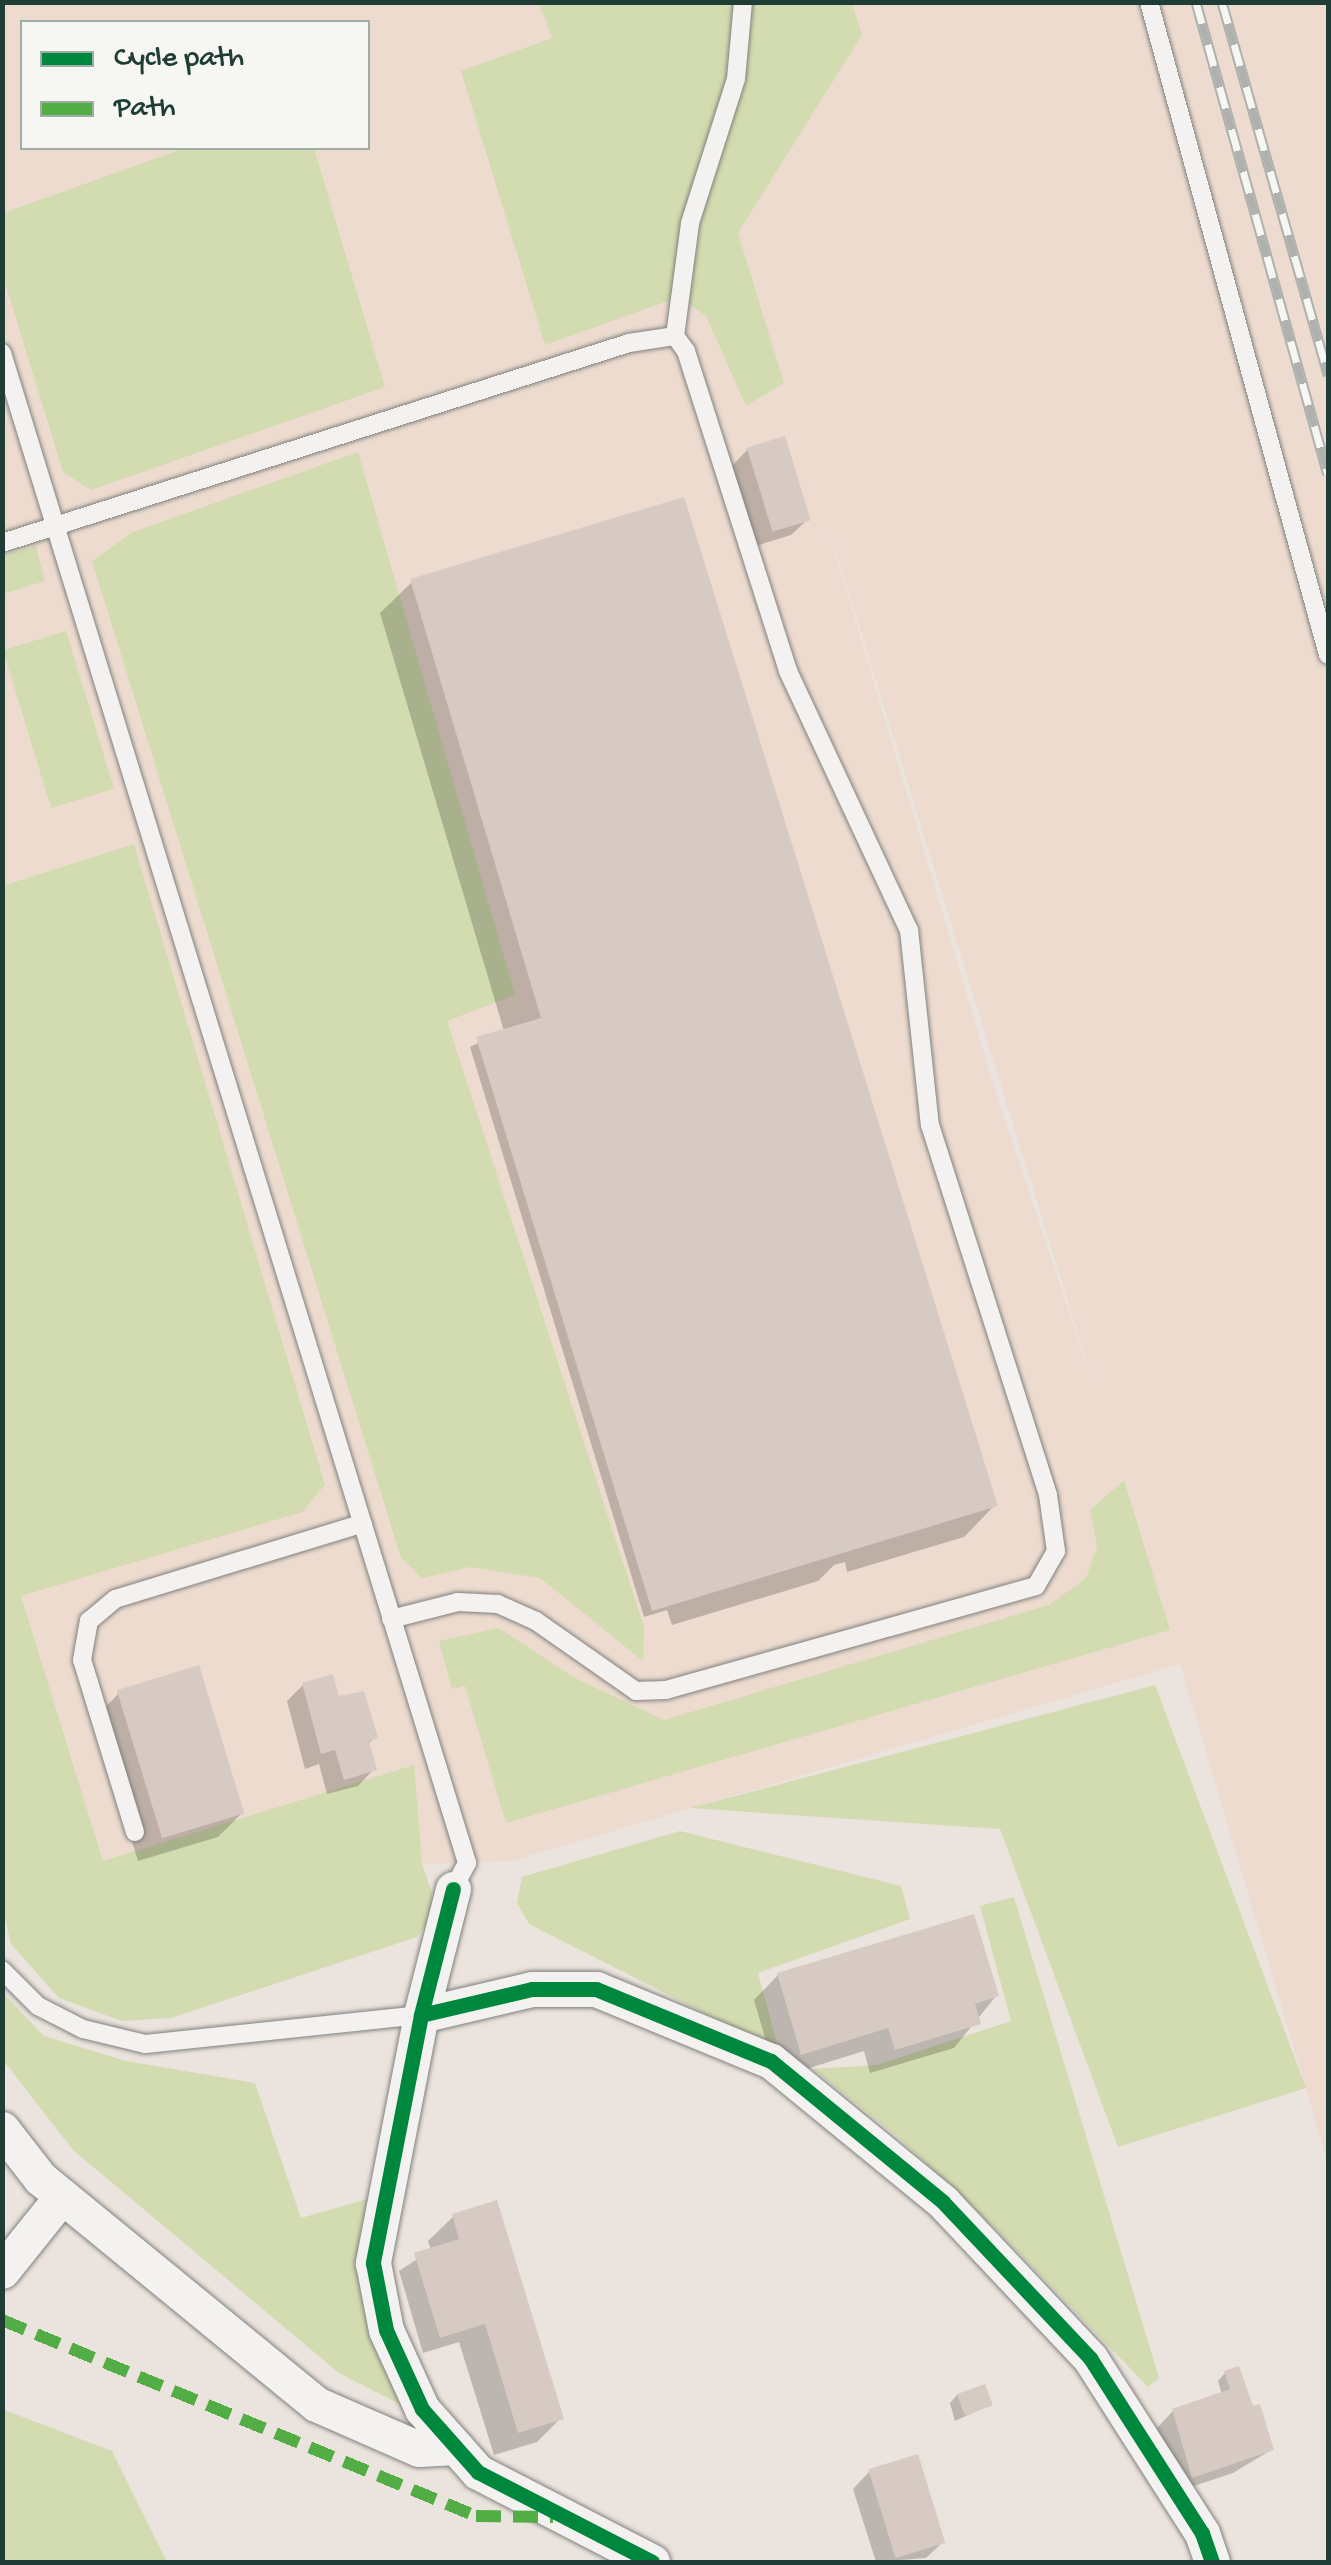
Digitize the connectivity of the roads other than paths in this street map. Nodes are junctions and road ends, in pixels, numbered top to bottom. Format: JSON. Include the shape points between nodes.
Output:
{"nodes":[{"id":1,"x":743,"y":2,"type":"edge"},
{"id":2,"x":1149,"y":2,"type":"edge"},
{"id":3,"x":674,"y":336,"type":"junction"},
{"id":4,"x":2,"y":353,"type":"edge"},
{"id":5,"x":56,"y":526,"type":"junction"},
{"id":6,"x":2,"y":543,"type":"edge"},
{"id":7,"x":1328,"y":656,"type":"edge"},
{"id":8,"x":363,"y":1523,"type":"junction"},
{"id":9,"x":391,"y":1619,"type":"junction"},
{"id":10,"x":136,"y":1832,"type":"dead end"},
{"id":11,"x":453,"y":1890,"type":"joint"},
{"id":12,"x":2,"y":1970,"type":"edge"},
{"id":13,"x":421,"y":2015,"type":"junction"},
{"id":14,"x":2,"y":2129,"type":"edge"},
{"id":15,"x":62,"y":2196,"type":"junction"},
{"id":16,"x":2,"y":2271,"type":"edge"},
{"id":17,"x":456,"y":2448,"type":"junction"},
{"id":18,"x":652,"y":2562,"type":"edge"},
{"id":19,"x":1212,"y":2562,"type":"edge"}],
"edges":[{"from":1,"to":3,"type":"lane","via":[[736,79],[690,223]]},
{"from":2,"to":7,"type":"lane"},
{"from":3,"to":5,"type":"lane","via":[[629,343]]},
{"from":3,"to":9,"type":"lane","via":[[686,352],[788,670],[909,930],[930,1125],[1048,1496],[1056,1550],[1036,1586],[666,1690],[636,1691],[536,1620],[498,1604],[458,1602]]},
{"from":4,"to":5,"type":"lane"},
{"from":5,"to":6,"type":"lane"},
{"from":5,"to":8,"type":"lane"},
{"from":8,"to":9,"type":"lane"},
{"from":8,"to":10,"type":"lane","via":[[116,1599],[90,1621],[82,1660]]},
{"from":9,"to":11,"type":"lane","via":[[467,1863]]},
{"from":11,"to":13,"type":"street"},
{"from":12,"to":13,"type":"lane","via":[[38,2006],[83,2028],[145,2044]]},
{"from":13,"to":17,"type":"street","via":[[373,2263],[386,2330],[422,2409]]},
{"from":13,"to":19,"type":"street","via":[[532,1990],[596,1989],[770,2061],[943,2202],[1090,2358],[1202,2533]]},
{"from":14,"to":15,"type":"street"},
{"from":15,"to":16,"type":"street"},
{"from":15,"to":17,"type":"street","via":[[316,2404],[419,2450]]},
{"from":17,"to":18,"type":"street","via":[[478,2472]]}]}
